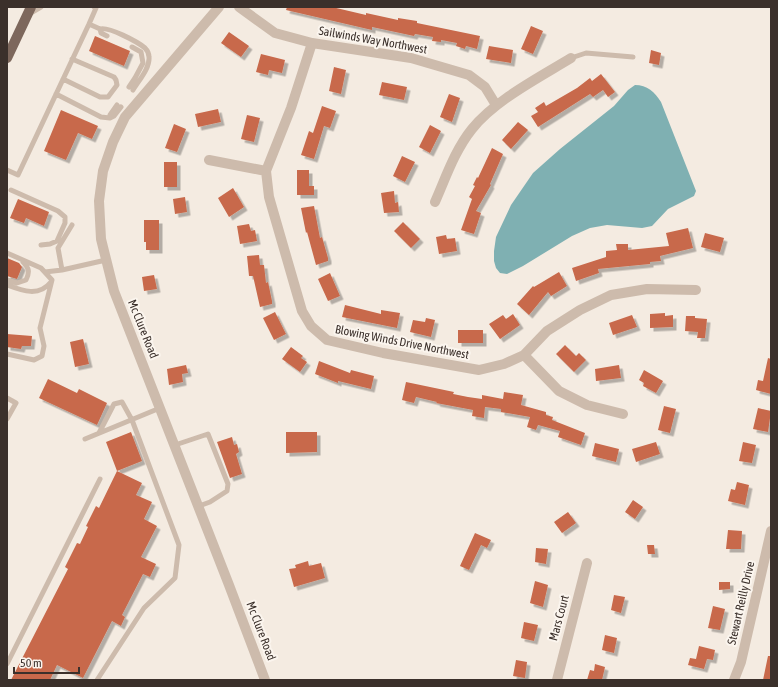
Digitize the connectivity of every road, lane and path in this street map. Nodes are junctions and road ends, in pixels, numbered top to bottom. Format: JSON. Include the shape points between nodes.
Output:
{"nodes":[{"id":1,"x":41,"y":7,"type":"edge"},
{"id":2,"x":94,"y":7,"type":"edge"},
{"id":3,"x":219,"y":7,"type":"edge"},
{"id":4,"x":239,"y":7,"type":"edge"},
{"id":5,"x":29,"y":11,"type":"edge"},
{"id":6,"x":89,"y":24,"type":"junction"},
{"id":7,"x":100,"y":29,"type":"junction"},
{"id":8,"x":107,"y":36,"type":"dead end"},
{"id":9,"x":312,"y":43,"type":"junction"},
{"id":10,"x":132,"y":47,"type":"dead end"},
{"id":11,"x":633,"y":57,"type":"dead end"},
{"id":12,"x":7,"y":58,"type":"edge"},
{"id":13,"x":571,"y":58,"type":"joint"},
{"id":14,"x":72,"y":59,"type":"junction"},
{"id":15,"x":63,"y":79,"type":"junction"},
{"id":16,"x":56,"y":94,"type":"junction"},
{"id":17,"x":496,"y":105,"type":"junction"},
{"id":18,"x":119,"y":106,"type":"dead end"},
{"id":19,"x":209,"y":160,"type":"dead end"},
{"id":20,"x":7,"y":170,"type":"edge"},
{"id":21,"x":266,"y":171,"type":"junction"},
{"id":22,"x":11,"y":190,"type":"dead end"},
{"id":23,"x":435,"y":202,"type":"dead end"},
{"id":24,"x":72,"y":225,"type":"dead end"},
{"id":25,"x":41,"y":245,"type":"dead end"},
{"id":26,"x":7,"y":253,"type":"edge"},
{"id":27,"x":21,"y":259,"type":"junction"},
{"id":28,"x":106,"y":260,"type":"junction"},
{"id":29,"x":62,"y":270,"type":"junction"},
{"id":30,"x":45,"y":272,"type":"junction"},
{"id":31,"x":7,"y":280,"type":"edge"},
{"id":32,"x":52,"y":280,"type":"junction"},
{"id":33,"x":7,"y":285,"type":"edge"},
{"id":34,"x":696,"y":290,"type":"dead end"},
{"id":35,"x":7,"y":354,"type":"edge"},
{"id":36,"x":524,"y":356,"type":"junction"},
{"id":37,"x":7,"y":398,"type":"edge"},
{"id":38,"x":160,"y":408,"type":"junction"},
{"id":39,"x":623,"y":414,"type":"dead end"},
{"id":40,"x":7,"y":419,"type":"edge"},
{"id":41,"x":132,"y":420,"type":"junction"},
{"id":42,"x":99,"y":433,"type":"junction"},
{"id":43,"x":85,"y":439,"type":"dead end"},
{"id":44,"x":175,"y":445,"type":"junction"},
{"id":45,"x":100,"y":479,"type":"dead end"},
{"id":46,"x":199,"y":506,"type":"junction"},
{"id":47,"x":771,"y":531,"type":"edge"},
{"id":48,"x":587,"y":563,"type":"dead end"},
{"id":49,"x":7,"y":664,"type":"edge"},
{"id":50,"x":97,"y":680,"type":"edge"},
{"id":51,"x":265,"y":680,"type":"edge"},
{"id":52,"x":557,"y":680,"type":"edge"},
{"id":53,"x":734,"y":680,"type":"edge"}],
"edges":[{"from":1,"to":5,"type":"lane"},
{"from":2,"to":6,"type":"lane","via":[[96,8]]},
{"from":3,"to":28,"type":"street","name":"Mc Clure Road","via":[[125,117],[113,142],[103,171],[99,201],[101,239]]},
{"from":4,"to":9,"type":"street","name":"Sailwinds Way Northwest","via":[[275,33]]},
{"from":5,"to":12,"type":"main road"},
{"from":6,"to":7,"type":"lane"},
{"from":6,"to":14,"type":"lane"},
{"from":7,"to":8,"type":"lane","via":[[101,33]]},
{"from":7,"to":10,"type":"lane","via":[[104,28],[124,36],[148,52],[147,67],[131,88],[143,63],[141,52]]},
{"from":9,"to":17,"type":"street","name":"Sailwinds Way Northwest","via":[[411,58],[469,75],[485,87]]},
{"from":9,"to":21,"type":"street","name":"Blowing Winds Drive Northwest","via":[[292,108]]},
{"from":11,"to":13,"type":"lane","via":[[586,53]]},
{"from":13,"to":17,"type":"street"},
{"from":14,"to":15,"type":"lane"},
{"from":14,"to":15,"type":"lane","via":[[114,77],[117,85],[108,97],[103,98]]},
{"from":15,"to":16,"type":"lane"},
{"from":16,"to":18,"type":"lane","via":[[101,117],[110,118]]},
{"from":16,"to":20,"type":"lane","via":[[18,175]]},
{"from":17,"to":23,"type":"street","via":[[473,128],[459,149]]},
{"from":19,"to":21,"type":"street"},
{"from":21,"to":36,"type":"street","name":"Blowing Winds Drive Northwest","via":[[269,197],[302,311],[311,326],[327,340],[479,370]]},
{"from":22,"to":25,"type":"lane","via":[[58,211],[65,217],[57,241]]},
{"from":24,"to":29,"type":"lane","via":[[58,248]]},
{"from":26,"to":27,"type":"lane"},
{"from":27,"to":30,"type":"lane"},
{"from":27,"to":31,"type":"lane","via":[[28,267],[29,274],[26,280],[17,283]]},
{"from":28,"to":29,"type":"lane"},
{"from":28,"to":38,"type":"street","name":"Mc Clure Road","via":[[114,291]]},
{"from":29,"to":30,"type":"lane"},
{"from":30,"to":32,"type":"lane"},
{"from":32,"to":33,"type":"lane","via":[[46,288],[36,292]]},
{"from":32,"to":35,"type":"lane","via":[[40,328],[44,346],[42,356],[34,360]]},
{"from":34,"to":36,"type":"street","name":"Blowing Winds Drive Northwest","via":[[647,289],[610,294],[548,331]]},
{"from":36,"to":39,"type":"street","via":[[560,391],[587,405]]},
{"from":37,"to":40,"type":"lane","via":[[16,403]]},
{"from":38,"to":41,"type":"lane"},
{"from":38,"to":44,"type":"street","name":"Mc Clure Road"},
{"from":41,"to":42,"type":"lane"},
{"from":41,"to":42,"type":"lane","via":[[122,402],[114,404]]},
{"from":41,"to":50,"type":"lane","via":[[179,545],[174,578],[144,608]]},
{"from":42,"to":43,"type":"lane"},
{"from":44,"to":46,"type":"street","name":"Mc Clure Road"},
{"from":44,"to":46,"type":"lane","via":[[208,434],[228,484],[227,491]]},
{"from":45,"to":49,"type":"lane"},
{"from":46,"to":51,"type":"street","name":"Mc Clure Road"},
{"from":47,"to":53,"type":"street","name":"Stewart Reilly Drive","via":[[741,662]]},
{"from":48,"to":52,"type":"street","name":"Mars Court"}]}
